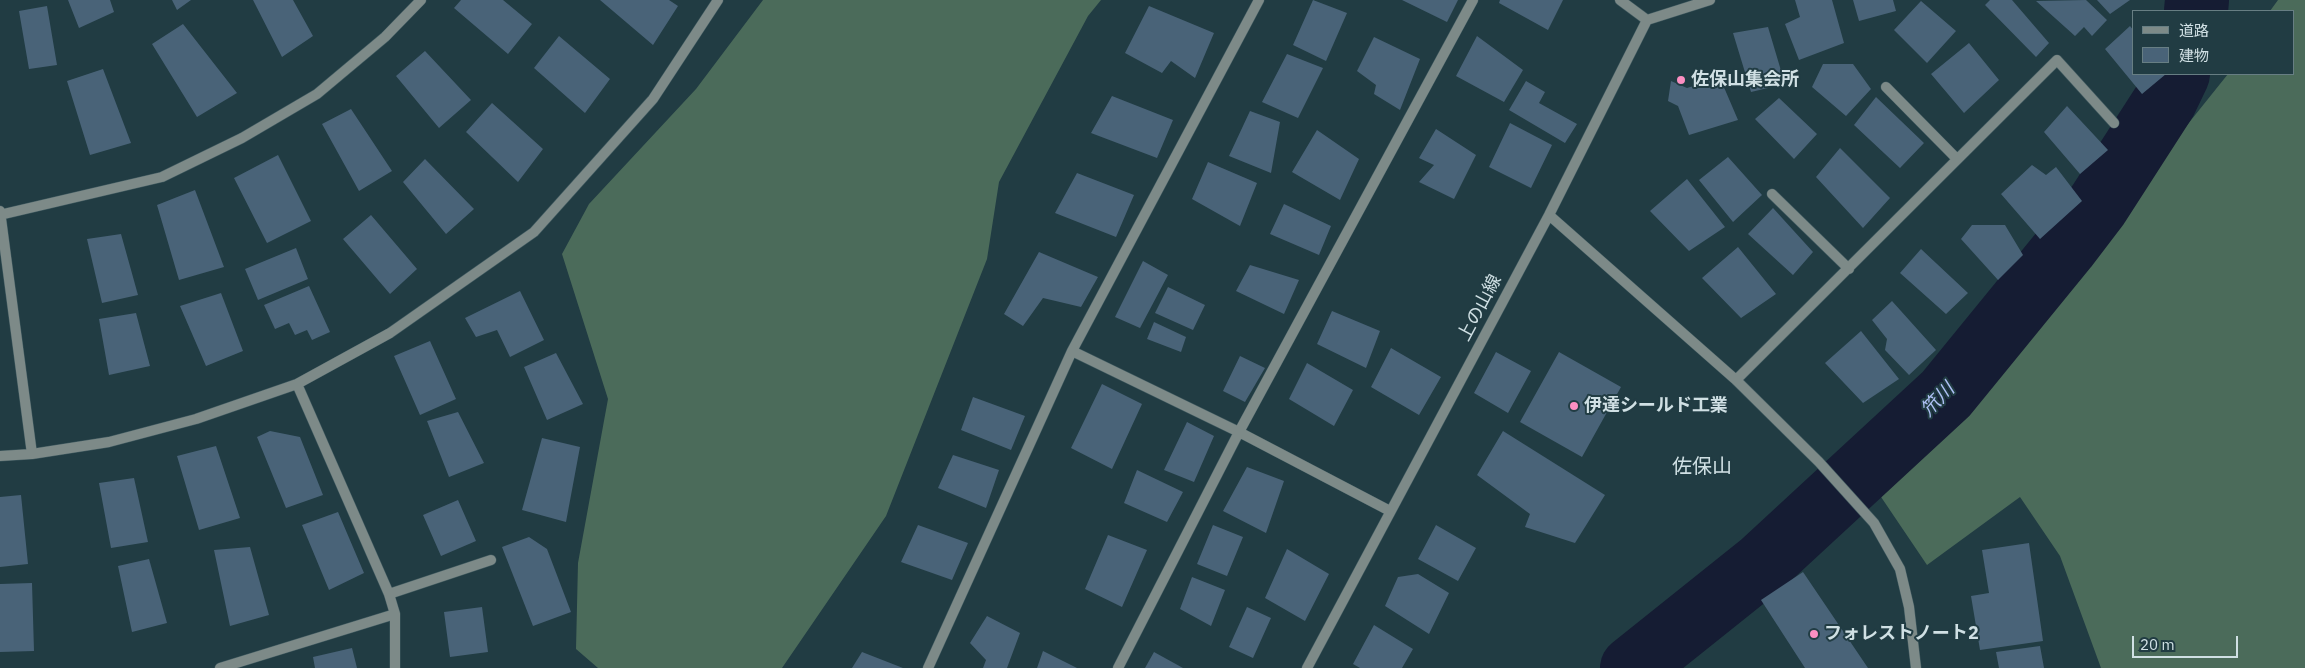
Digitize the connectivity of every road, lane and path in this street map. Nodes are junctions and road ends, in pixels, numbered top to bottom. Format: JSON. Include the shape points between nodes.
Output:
{"nodes":[{"id":1,"x":421,"y":0,"type":"edge"},
{"id":2,"x":718,"y":0,"type":"edge"},
{"id":3,"x":1259,"y":0,"type":"edge"},
{"id":4,"x":1473,"y":0,"type":"edge"},
{"id":5,"x":1620,"y":0,"type":"edge"},
{"id":6,"x":1710,"y":0,"type":"edge"},
{"id":7,"x":1647,"y":20,"type":"junction"},
{"id":8,"x":1886,"y":87,"type":"dead end"},
{"id":9,"x":2114,"y":123,"type":"dead end"},
{"id":10,"x":1957,"y":159,"type":"junction"},
{"id":11,"x":1772,"y":194,"type":"dead end"},
{"id":12,"x":0,"y":214,"type":"edge"},
{"id":13,"x":1549,"y":215,"type":"junction"},
{"id":14,"x":1849,"y":269,"type":"junction"},
{"id":15,"x":1072,"y":351,"type":"junction"},
{"id":16,"x":1736,"y":380,"type":"junction"},
{"id":17,"x":297,"y":384,"type":"junction"},
{"id":18,"x":1239,"y":432,"type":"junction"},
{"id":19,"x":32,"y":454,"type":"junction"},
{"id":20,"x":0,"y":456,"type":"edge"},
{"id":21,"x":1390,"y":511,"type":"junction"},
{"id":22,"x":492,"y":560,"type":"dead end"},
{"id":23,"x":389,"y":594,"type":"junction"},
{"id":24,"x":395,"y":614,"type":"junction"},
{"id":25,"x":220,"y":668,"type":"edge"},
{"id":26,"x":394,"y":668,"type":"edge"},
{"id":27,"x":928,"y":668,"type":"edge"},
{"id":28,"x":1118,"y":668,"type":"edge"},
{"id":29,"x":1307,"y":668,"type":"edge"},
{"id":30,"x":1916,"y":668,"type":"edge"}],
"edges":[{"from":1,"to":12,"type":"street","via":[[385,37],[317,94],[242,138],[162,176]]},
{"from":2,"to":17,"type":"street","via":[[652,99],[534,232],[390,333]]},
{"from":3,"to":15,"type":"street"},
{"from":4,"to":18,"type":"street"},
{"from":5,"to":7,"type":"street"},
{"from":6,"to":7,"type":"street"},
{"from":7,"to":13,"type":"street","name":"上の山線"},
{"from":8,"to":10,"type":"street"},
{"from":9,"to":10,"type":"street","via":[[2057,60]]},
{"from":10,"to":14,"type":"street"},
{"from":11,"to":14,"type":"street"},
{"from":12,"to":19,"type":"street"},
{"from":13,"to":16,"type":"street"},
{"from":13,"to":21,"type":"street","name":"上の山線"},
{"from":14,"to":16,"type":"street"},
{"from":15,"to":18,"type":"street"},
{"from":15,"to":27,"type":"street"},
{"from":16,"to":30,"type":"street","via":[[1819,462],[1874,523],[1900,568],[1909,607]]},
{"from":17,"to":19,"type":"street","via":[[196,419],[109,442]]},
{"from":17,"to":23,"type":"street"},
{"from":18,"to":21,"type":"street"},
{"from":18,"to":28,"type":"street"},
{"from":19,"to":20,"type":"street"},
{"from":21,"to":29,"type":"street","name":"上の山線"},
{"from":22,"to":23,"type":"street"},
{"from":23,"to":24,"type":"street"},
{"from":24,"to":25,"type":"street"},
{"from":24,"to":26,"type":"street"}]}
